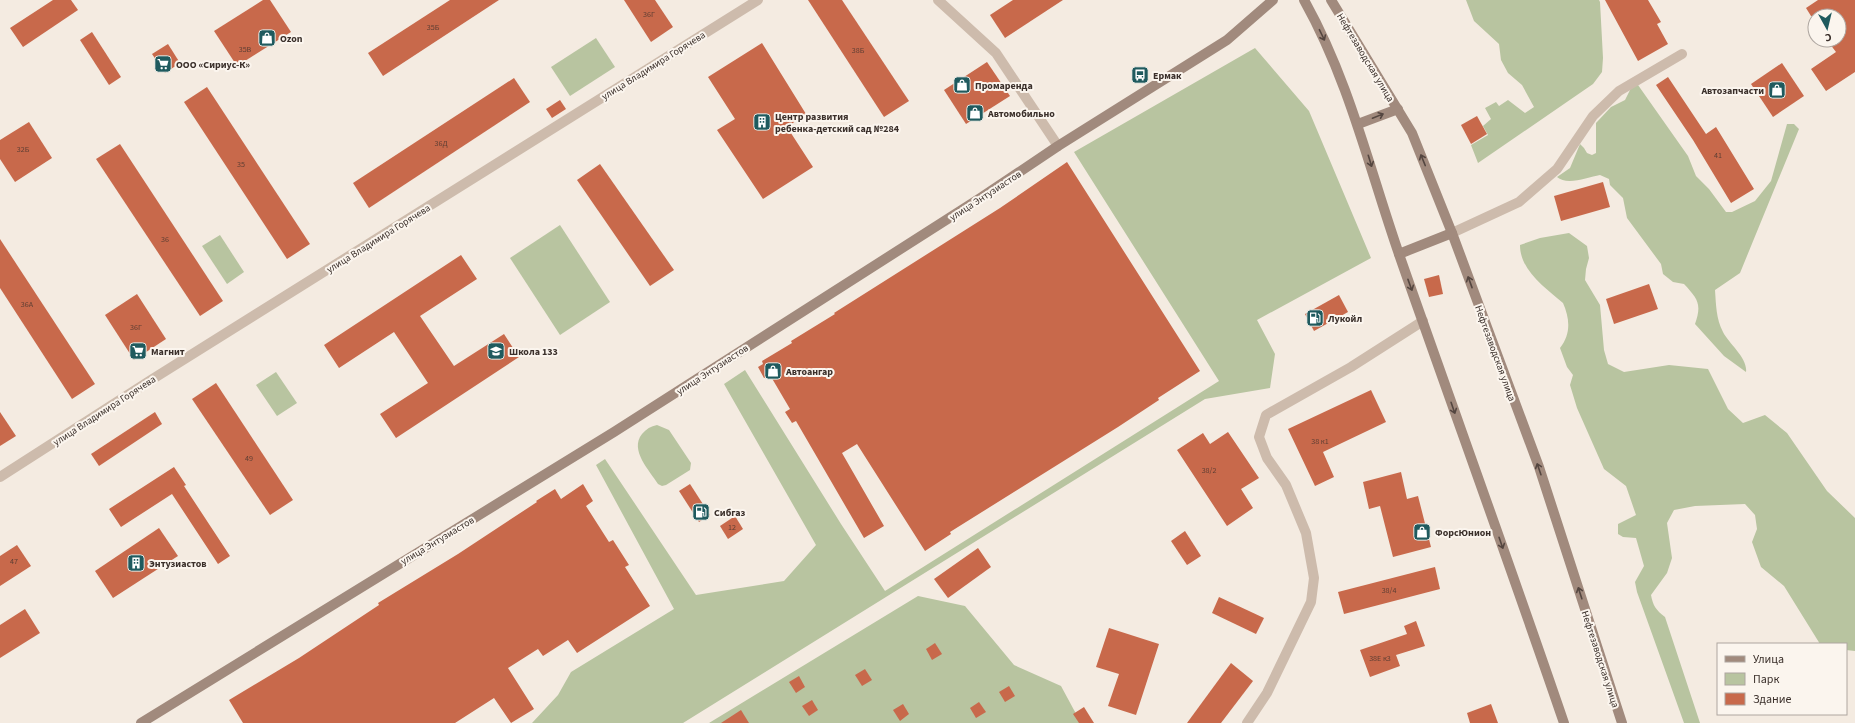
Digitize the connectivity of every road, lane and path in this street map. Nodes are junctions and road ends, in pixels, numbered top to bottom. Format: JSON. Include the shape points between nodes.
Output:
{"nodes":[{"id":1,"x":758,"y":0,"type":"edge"},
{"id":2,"x":938,"y":0,"type":"edge"},
{"id":3,"x":1273,"y":0,"type":"edge"},
{"id":4,"x":1304,"y":0,"type":"edge"},
{"id":5,"x":1331,"y":0,"type":"edge"},
{"id":6,"x":1682,"y":54,"type":"dead end"},
{"id":7,"x":1398,"y":109,"type":"junction"},
{"id":8,"x":1358,"y":124,"type":"junction"},
{"id":9,"x":1058,"y":146,"type":"junction"},
{"id":10,"x":1452,"y":233,"type":"junction"},
{"id":11,"x":1399,"y":254,"type":"junction"},
{"id":12,"x":1422,"y":321,"type":"junction"},
{"id":13,"x":0,"y":477,"type":"edge"},
{"id":14,"x":141,"y":723,"type":"edge"},
{"id":15,"x":1248,"y":723,"type":"edge"},
{"id":16,"x":1564,"y":723,"type":"edge"},
{"id":17,"x":1622,"y":723,"type":"edge"}],
"edges":[{"from":1,"to":13,"type":"street","name":"улица Владимира Горячева"},
{"from":2,"to":9,"type":"street","via":[[996,53]]},
{"from":3,"to":9,"type":"main road","name":"улица Энтузиастов","via":[[1227,40]]},
{"from":4,"to":8,"type":"main road","one_way":true,"via":[[1331,54]]},
{"from":5,"to":7,"type":"main road","name":"Нефтезаводская улица"},
{"from":6,"to":10,"type":"street","via":[[1619,91],[1593,116],[1557,169],[1519,202]]},
{"from":8,"to":7,"type":"main road","one_way":true},
{"from":10,"to":7,"type":"main road","name":"Нефтезаводская улица","one_way":true,"via":[[1412,133]]},
{"from":8,"to":11,"type":"main road","one_way":true},
{"from":9,"to":14,"type":"main road","name":"улица Энтузиастов","via":[[620,428]]},
{"from":10,"to":11,"type":"main road"},
{"from":17,"to":10,"type":"main road","name":"Нефтезаводская улица","one_way":true,"via":[[1539,467]]},
{"from":11,"to":12,"type":"main road","one_way":true},
{"from":12,"to":15,"type":"street","via":[[1351,367],[1266,415],[1259,438],[1267,458],[1286,485],[1306,533],[1314,578],[1311,602],[1267,694]]},
{"from":12,"to":16,"type":"main road","one_way":true}]}
